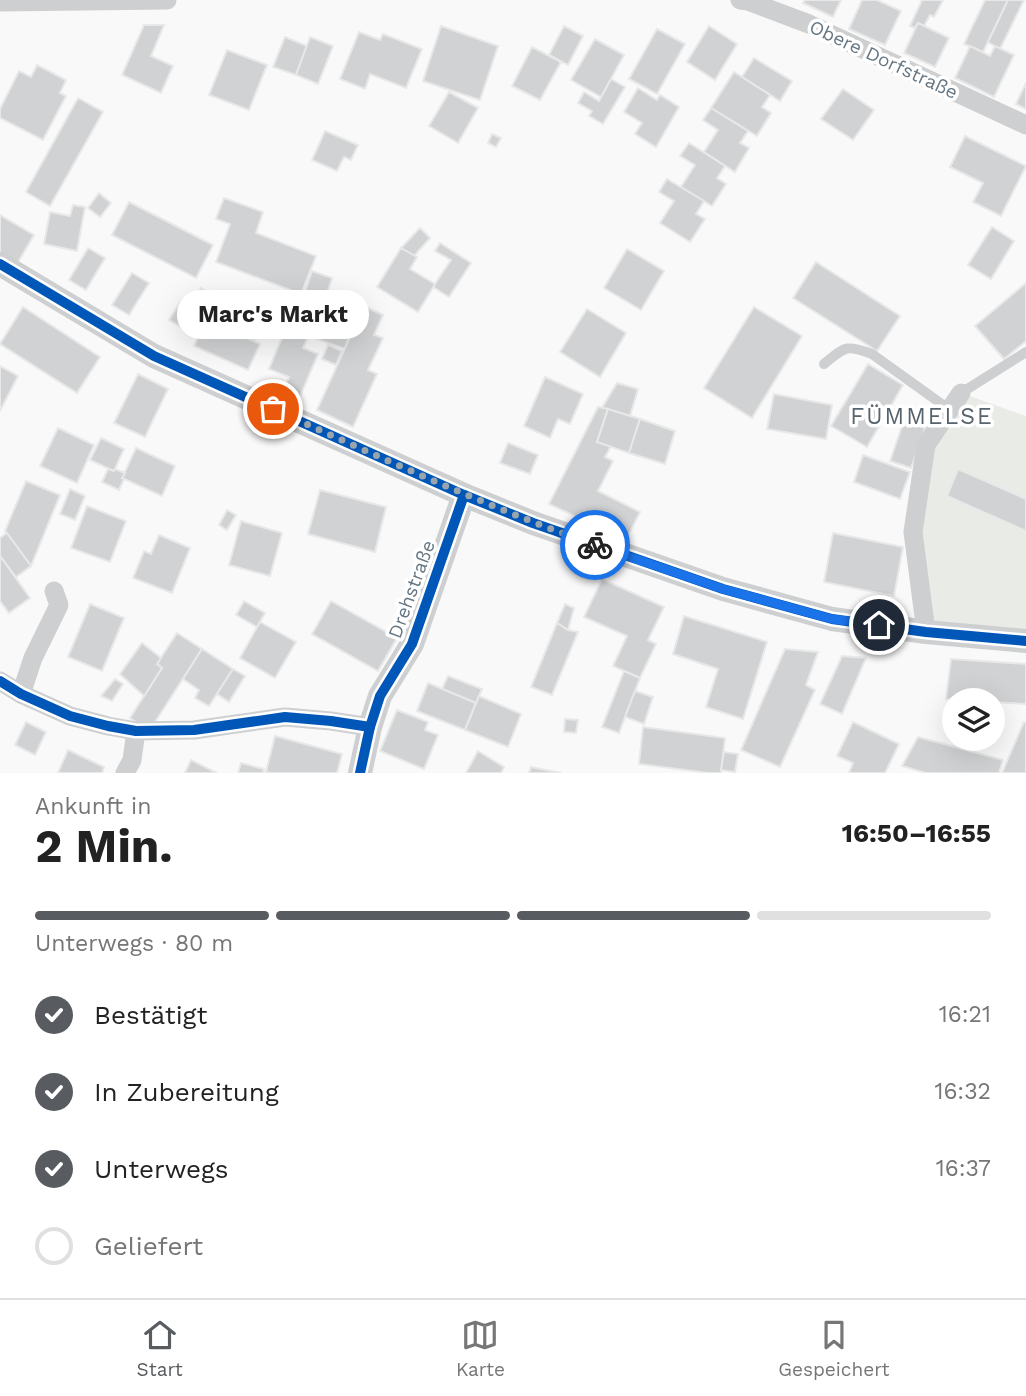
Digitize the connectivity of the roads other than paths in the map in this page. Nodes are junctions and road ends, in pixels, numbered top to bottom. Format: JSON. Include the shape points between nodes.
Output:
{"nodes":[{"id":1,"x":167,"y":0,"type":"edge"},
{"id":2,"x":740,"y":0,"type":"edge"},
{"id":3,"x":0,"y":2,"type":"edge"},
{"id":4,"x":1026,"y":125,"type":"edge"},
{"id":5,"x":0,"y":264,"type":"edge"},
{"id":6,"x":1026,"y":352,"type":"edge"},
{"id":7,"x":824,"y":364,"type":"dead end"},
{"id":8,"x":956,"y":401,"type":"junction"},
{"id":9,"x":464,"y":495,"type":"junction"},
{"id":10,"x":54,"y":590,"type":"dead end"},
{"id":11,"x":926,"y":632,"type":"junction"},
{"id":12,"x":1026,"y":641,"type":"edge"},
{"id":13,"x":0,"y":681,"type":"edge"},
{"id":14,"x":21,"y":694,"type":"junction"},
{"id":15,"x":370,"y":727,"type":"junction"},
{"id":16,"x":136,"y":732,"type":"junction"},
{"id":17,"x":125,"y":773,"type":"edge"},
{"id":18,"x":360,"y":773,"type":"edge"}],
"edges":[{"from":1,"to":3,"type":"street"},
{"from":2,"to":4,"type":"street","name":"Obere Dorfstraße","via":[[809,24]]},
{"from":5,"to":9,"type":"street","via":[[154,356]]},
{"from":6,"to":8,"type":"lane"},
{"from":7,"to":8,"type":"lane","via":[[843,348],[857,348]]},
{"from":8,"to":11,"type":"street","via":[[926,445],[913,532]]},
{"from":9,"to":11,"type":"street","via":[[723,589],[832,619]]},
{"from":9,"to":15,"type":"street","name":"Drehstraße","via":[[412,644],[380,696]]},
{"from":10,"to":14,"type":"street","via":[[59,605]]},
{"from":11,"to":12,"type":"street"},
{"from":13,"to":14,"type":"street"},
{"from":14,"to":16,"type":"street","via":[[70,716]]},
{"from":15,"to":16,"type":"street","via":[[285,717],[194,730]]},
{"from":15,"to":18,"type":"street","name":"Drehstraße"},
{"from":16,"to":17,"type":"street"}]}
